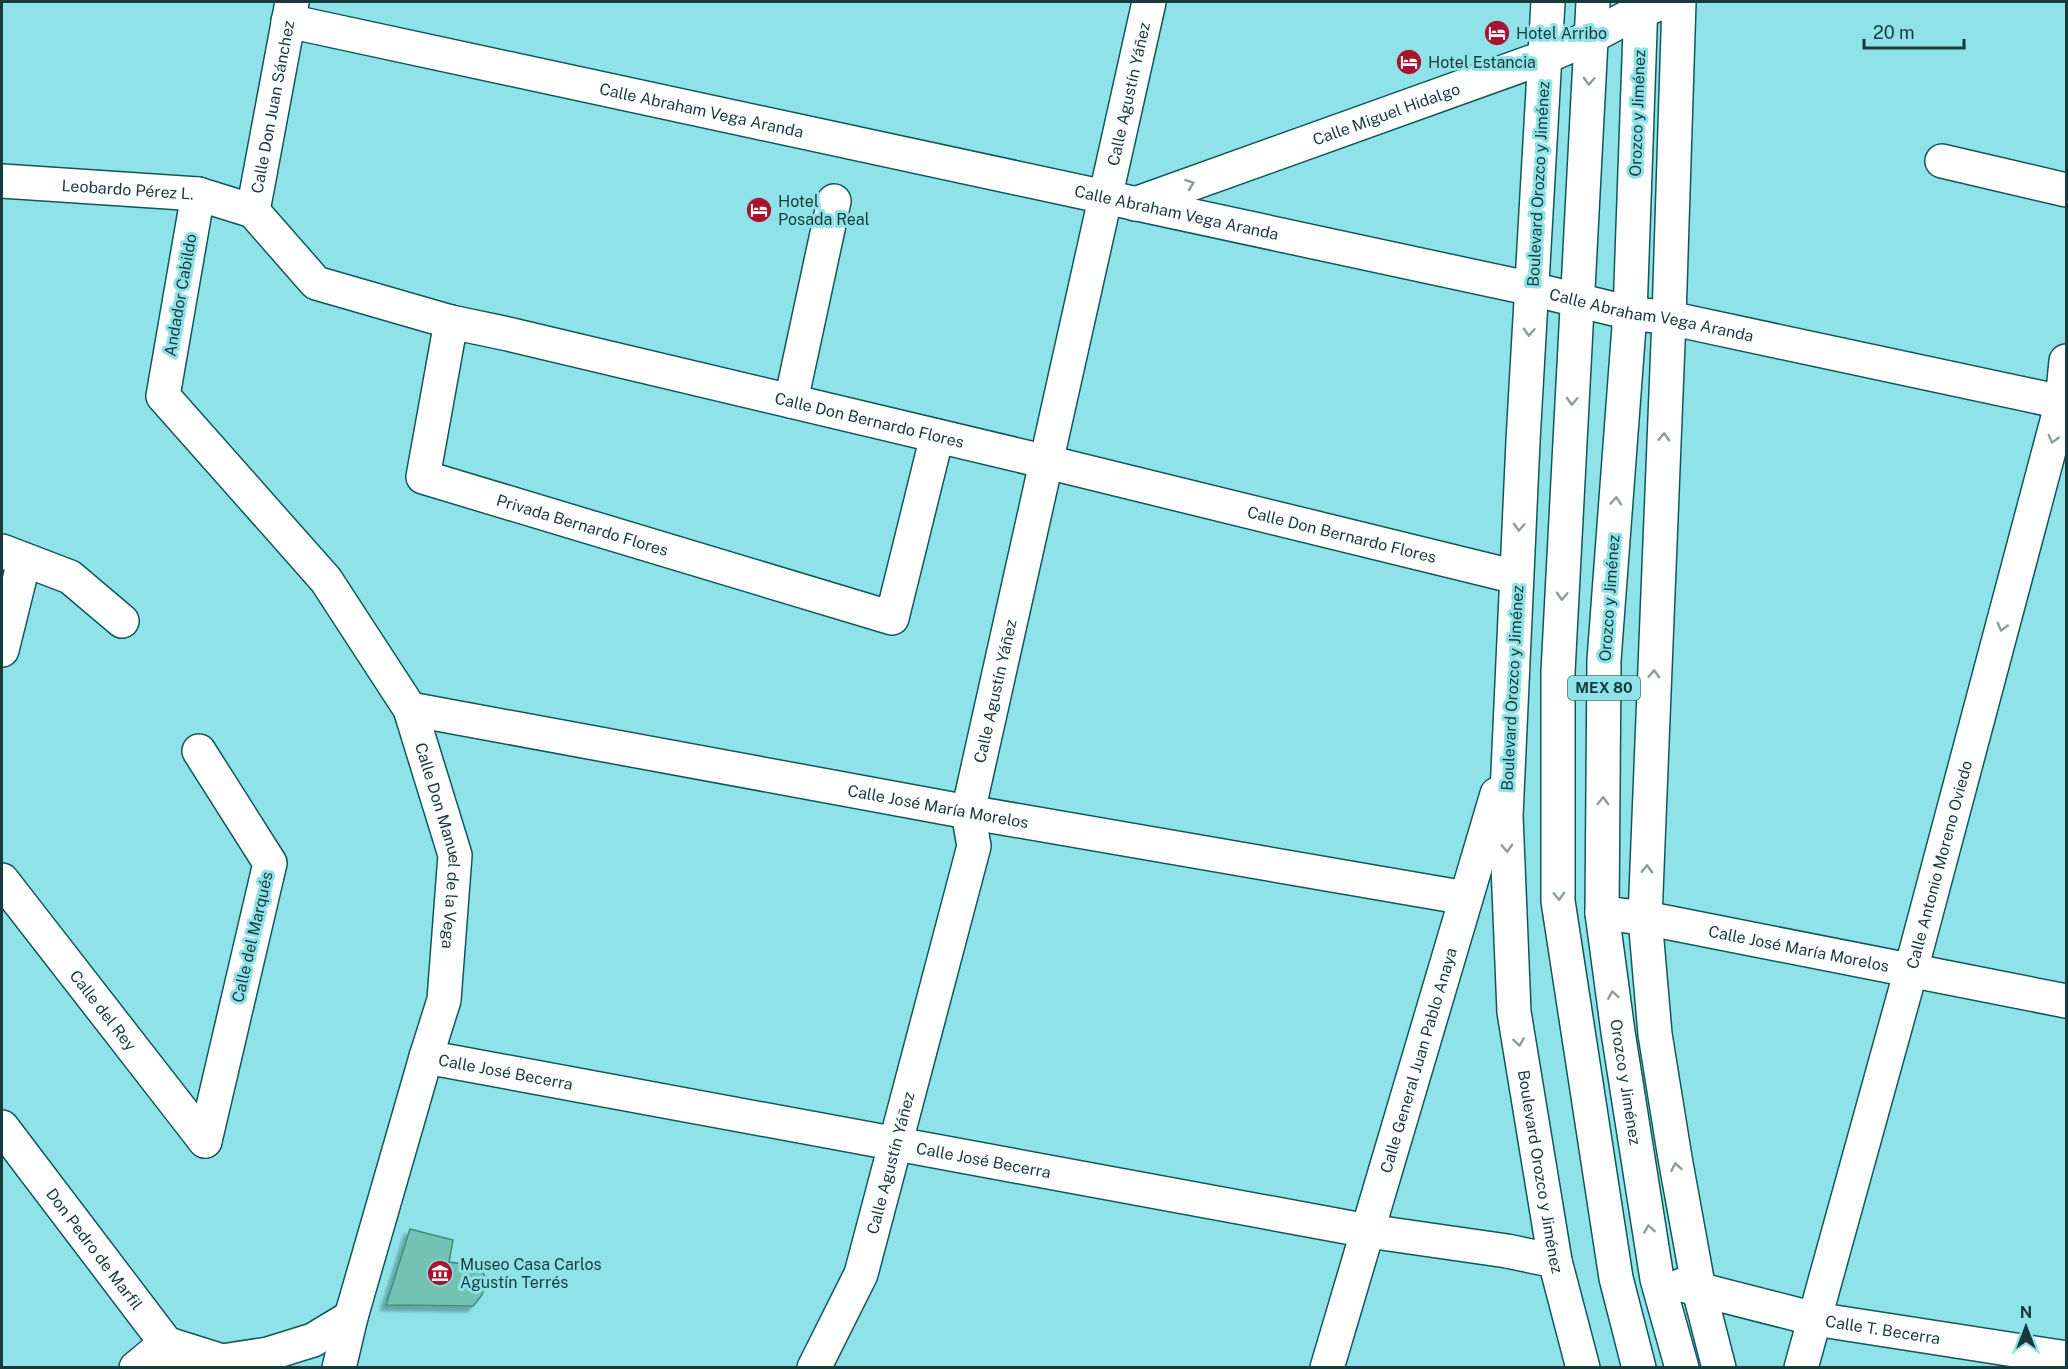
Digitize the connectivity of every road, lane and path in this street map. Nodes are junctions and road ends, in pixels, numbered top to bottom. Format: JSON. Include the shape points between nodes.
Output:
{"nodes":[{"id":1,"x":1149,"y":2,"type":"edge"},
{"id":2,"x":1548,"y":2,"type":"edge"},
{"id":3,"x":1593,"y":2,"type":"edge"},
{"id":4,"x":1679,"y":2,"type":"edge"},
{"id":5,"x":1650,"y":4,"type":"edge"},
{"id":6,"x":290,"y":11,"type":"edge"},
{"id":7,"x":1591,"y":37,"type":"junction"},
{"id":8,"x":1545,"y":57,"type":"junction"},
{"id":9,"x":1942,"y":161,"type":"dead end"},
{"id":10,"x":2,"y":182,"type":"edge"},
{"id":11,"x":2067,"y":190,"type":"edge"},
{"id":12,"x":198,"y":194,"type":"junction"},
{"id":13,"x":834,"y":201,"type":"dead end"},
{"id":14,"x":1121,"y":201,"type":"junction"},
{"id":15,"x":253,"y":211,"type":"junction"},
{"id":16,"x":1532,"y":289,"type":"junction"},
{"id":17,"x":1577,"y":300,"type":"junction"},
{"id":18,"x":1630,"y":313,"type":"junction"},
{"id":19,"x":1669,"y":318,"type":"junction"},
{"id":20,"x":451,"y":322,"type":"junction"},
{"id":21,"x":2067,"y":361,"type":"edge"},
{"id":22,"x":162,"y":396,"type":"joint"},
{"id":23,"x":791,"y":401,"type":"junction"},
{"id":24,"x":2065,"y":402,"type":"edge"},
{"id":25,"x":937,"y":436,"type":"junction"},
{"id":26,"x":1047,"y":462,"type":"junction"},
{"id":27,"x":13,"y":556,"type":"edge"},
{"id":28,"x":1516,"y":577,"type":"junction"},
{"id":29,"x":122,"y":621,"type":"dead end"},
{"id":30,"x":2,"y":650,"type":"edge"},
{"id":31,"x":410,"y":709,"type":"junction"},
{"id":32,"x":199,"y":751,"type":"dead end"},
{"id":33,"x":1509,"y":753,"type":"junction"},
{"id":34,"x":968,"y":812,"type":"junction"},
{"id":35,"x":2,"y":880,"type":"edge"},
{"id":36,"x":1466,"y":898,"type":"junction"},
{"id":37,"x":1602,"y":912,"type":"junction"},
{"id":38,"x":1645,"y":918,"type":"junction"},
{"id":39,"x":1911,"y":970,"type":"junction"},
{"id":40,"x":2067,"y":1001,"type":"edge"},
{"id":41,"x":426,"y":1057,"type":"junction"},
{"id":42,"x":2,"y":1127,"type":"edge"},
{"id":43,"x":205,"y":1141,"type":"joint"},
{"id":44,"x":895,"y":1143,"type":"junction"},
{"id":45,"x":1368,"y":1231,"type":"junction"},
{"id":46,"x":1555,"y":1261,"type":"junction"},
{"id":47,"x":1657,"y":1279,"type":"junction"},
{"id":48,"x":1699,"y":1290,"type":"junction"},
{"id":49,"x":351,"y":1317,"type":"junction"},
{"id":50,"x":1815,"y":1319,"type":"junction"},
{"id":51,"x":166,"y":1343,"type":"junction"},
{"id":52,"x":2067,"y":1358,"type":"edge"},
{"id":53,"x":815,"y":1367,"type":"edge"},
{"id":54,"x":136,"y":1368,"type":"edge"},
{"id":55,"x":190,"y":1368,"type":"edge"},
{"id":56,"x":339,"y":1368,"type":"edge"},
{"id":57,"x":1327,"y":1368,"type":"edge"},
{"id":58,"x":1583,"y":1368,"type":"edge"},
{"id":59,"x":1639,"y":1368,"type":"edge"},
{"id":60,"x":1682,"y":1368,"type":"edge"},
{"id":61,"x":1719,"y":1368,"type":"edge"},
{"id":62,"x":1802,"y":1368,"type":"edge"}],
"edges":[{"from":1,"to":14,"type":"main road","name":"Calle Agustín Yáñez"},
{"from":2,"to":8,"type":"main road","name":"Boulevard Orozco y Jiménez"},
{"from":3,"to":7,"type":"main road","number":"MEX 80"},
{"from":4,"to":19,"type":"main road"},
{"from":5,"to":7,"type":"main road","name":"Calle Miguel Hidalgo"},
{"from":5,"to":18,"type":"main road","name":"Orozco y Jiménez","number":"MEX 80"},
{"from":6,"to":14,"type":"main road","name":"Calle Abraham Vega Aranda"},
{"from":6,"to":15,"type":"main road","name":"Calle Don Juan Sánchez"},
{"from":7,"to":8,"type":"main road","name":"Calle Miguel Hidalgo"},
{"from":7,"to":17,"type":"main road","number":"MEX 80","one_way":true},
{"from":14,"to":8,"type":"main road","name":"Calle Miguel Hidalgo","one_way":true},
{"from":8,"to":16,"type":"main road","name":"Boulevard Orozco y Jiménez"},
{"from":9,"to":11,"type":"main road"},
{"from":10,"to":12,"type":"main road","name":"Leobardo Pérez L."},
{"from":12,"to":15,"type":"main road","name":"Leobardo Pérez L."},
{"from":12,"to":22,"type":"main road","name":"Andador Cabildo"},
{"from":13,"to":23,"type":"main road"},
{"from":14,"to":16,"type":"main road","name":"Calle Abraham Vega Aranda"},
{"from":14,"to":26,"type":"main road","name":"Calle Agustín Yáñez"},
{"from":15,"to":20,"type":"main road","name":"Calle Don Bernardo Flores","via":[[316,283]]},
{"from":16,"to":17,"type":"main road","name":"Calle Abraham Vega Aranda"},
{"from":16,"to":28,"type":"main road","name":"Boulevard Orozco y Jiménez","one_way":true},
{"from":17,"to":18,"type":"main road","name":"Calle Abraham Vega Aranda"},
{"from":17,"to":59,"type":"main road","number":"MEX 80","one_way":true,"via":[[1558,672],[1558,901],[1616,1278]]},
{"from":18,"to":19,"type":"main road","name":"Calle Abraham Vega Aranda"},
{"from":37,"to":18,"type":"main road","name":"Orozco y Jiménez","number":"MEX 80","one_way":true,"via":[[1604,660]]},
{"from":19,"to":24,"type":"main road","name":"Calle Abraham Vega Aranda"},
{"from":38,"to":19,"type":"main road","one_way":true},
{"from":20,"to":23,"type":"main road","name":"Calle Don Bernardo Flores"},
{"from":20,"to":25,"type":"main road","name":"Privada Bernardo Flores","via":[[423,477],[892,618]]},
{"from":21,"to":24,"type":"main road","name":"Calle Antonio Moreno Oviedo"},
{"from":22,"to":31,"type":"main road","name":"Calle Don Manuel de la Vega","via":[[326,580]]},
{"from":23,"to":25,"type":"main road","name":"Calle Don Bernardo Flores"},
{"from":24,"to":39,"type":"main road","name":"Calle Antonio Moreno Oviedo","one_way":true},
{"from":25,"to":26,"type":"main road","name":"Calle Don Bernardo Flores"},
{"from":26,"to":28,"type":"main road","name":"Calle Don Bernardo Flores"},
{"from":26,"to":34,"type":"main road","name":"Calle Agustín Yáñez"},
{"from":27,"to":29,"type":"main road","via":[[70,577]]},
{"from":27,"to":30,"type":"main road"},
{"from":28,"to":33,"type":"main road","name":"Boulevard Orozco y Jiménez"},
{"from":31,"to":34,"type":"main road","name":"Calle José María Morelos"},
{"from":31,"to":41,"type":"main road","name":"Calle Don Manuel de la Vega","via":[[455,855],[444,1000]]},
{"from":32,"to":43,"type":"main road","name":"Calle del Marqués","via":[[270,863]]},
{"from":33,"to":36,"type":"main road","name":"Calle General Juan Pablo Anaya"},
{"from":33,"to":46,"type":"main road","name":"Boulevard Orozco y Jiménez","one_way":true,"via":[[1506,816],[1514,1012]]},
{"from":34,"to":36,"type":"main road","name":"Calle José María Morelos"},
{"from":34,"to":44,"type":"main road","name":"Calle Agustín Yáñez","via":[[974,846]]},
{"from":35,"to":43,"type":"main road","name":"Calle del Rey"},
{"from":36,"to":45,"type":"main road","name":"Calle General Juan Pablo Anaya"},
{"from":37,"to":38,"type":"main road","name":"Calle José María Morelos"},
{"from":47,"to":37,"type":"main road","name":"Orozco y Jiménez","number":"MEX 80","one_way":true},
{"from":38,"to":39,"type":"main road","name":"Calle José María Morelos"},
{"from":48,"to":38,"type":"main road","one_way":true,"via":[[1655,1034]]},
{"from":39,"to":40,"type":"main road","name":"Calle José María Morelos"},
{"from":39,"to":50,"type":"main road","name":"Calle Antonio Moreno Oviedo"},
{"from":41,"to":44,"type":"main road","name":"Calle José Becerra"},
{"from":41,"to":49,"type":"main road","name":"Calle Don Manuel de la Vega"},
{"from":42,"to":51,"type":"main road","name":"Don Pedro de Marfil"},
{"from":44,"to":45,"type":"main road","name":"Calle José Becerra"},
{"from":44,"to":53,"type":"main road","name":"Calle Agustín Yáñez","via":[[861,1274]]},
{"from":45,"to":46,"type":"main road","name":"Calle José Becerra"},
{"from":45,"to":57,"type":"main road","name":"Calle General Juan Pablo Anaya"},
{"from":46,"to":58,"type":"main road","name":"Boulevard Orozco y Jiménez"},
{"from":47,"to":48,"type":"main road","name":"Calle T. Becerra"},
{"from":47,"to":60,"type":"main road","name":"Orozco y Jiménez","number":"MEX 80"},
{"from":48,"to":50,"type":"main road","name":"Calle T. Becerra"},
{"from":48,"to":61,"type":"main road"},
{"from":49,"to":51,"type":"main road","via":[[313,1340],[267,1354],[222,1361]]},
{"from":49,"to":56,"type":"main road","name":"Calle Don Manuel de la Vega"},
{"from":50,"to":52,"type":"main road","name":"Calle T. Becerra"},
{"from":50,"to":62,"type":"main road","name":"Calle Antonio Moreno Oviedo"},
{"from":51,"to":54,"type":"main road"},
{"from":51,"to":55,"type":"main road","name":"Don Pedro de Marfil"}]}
